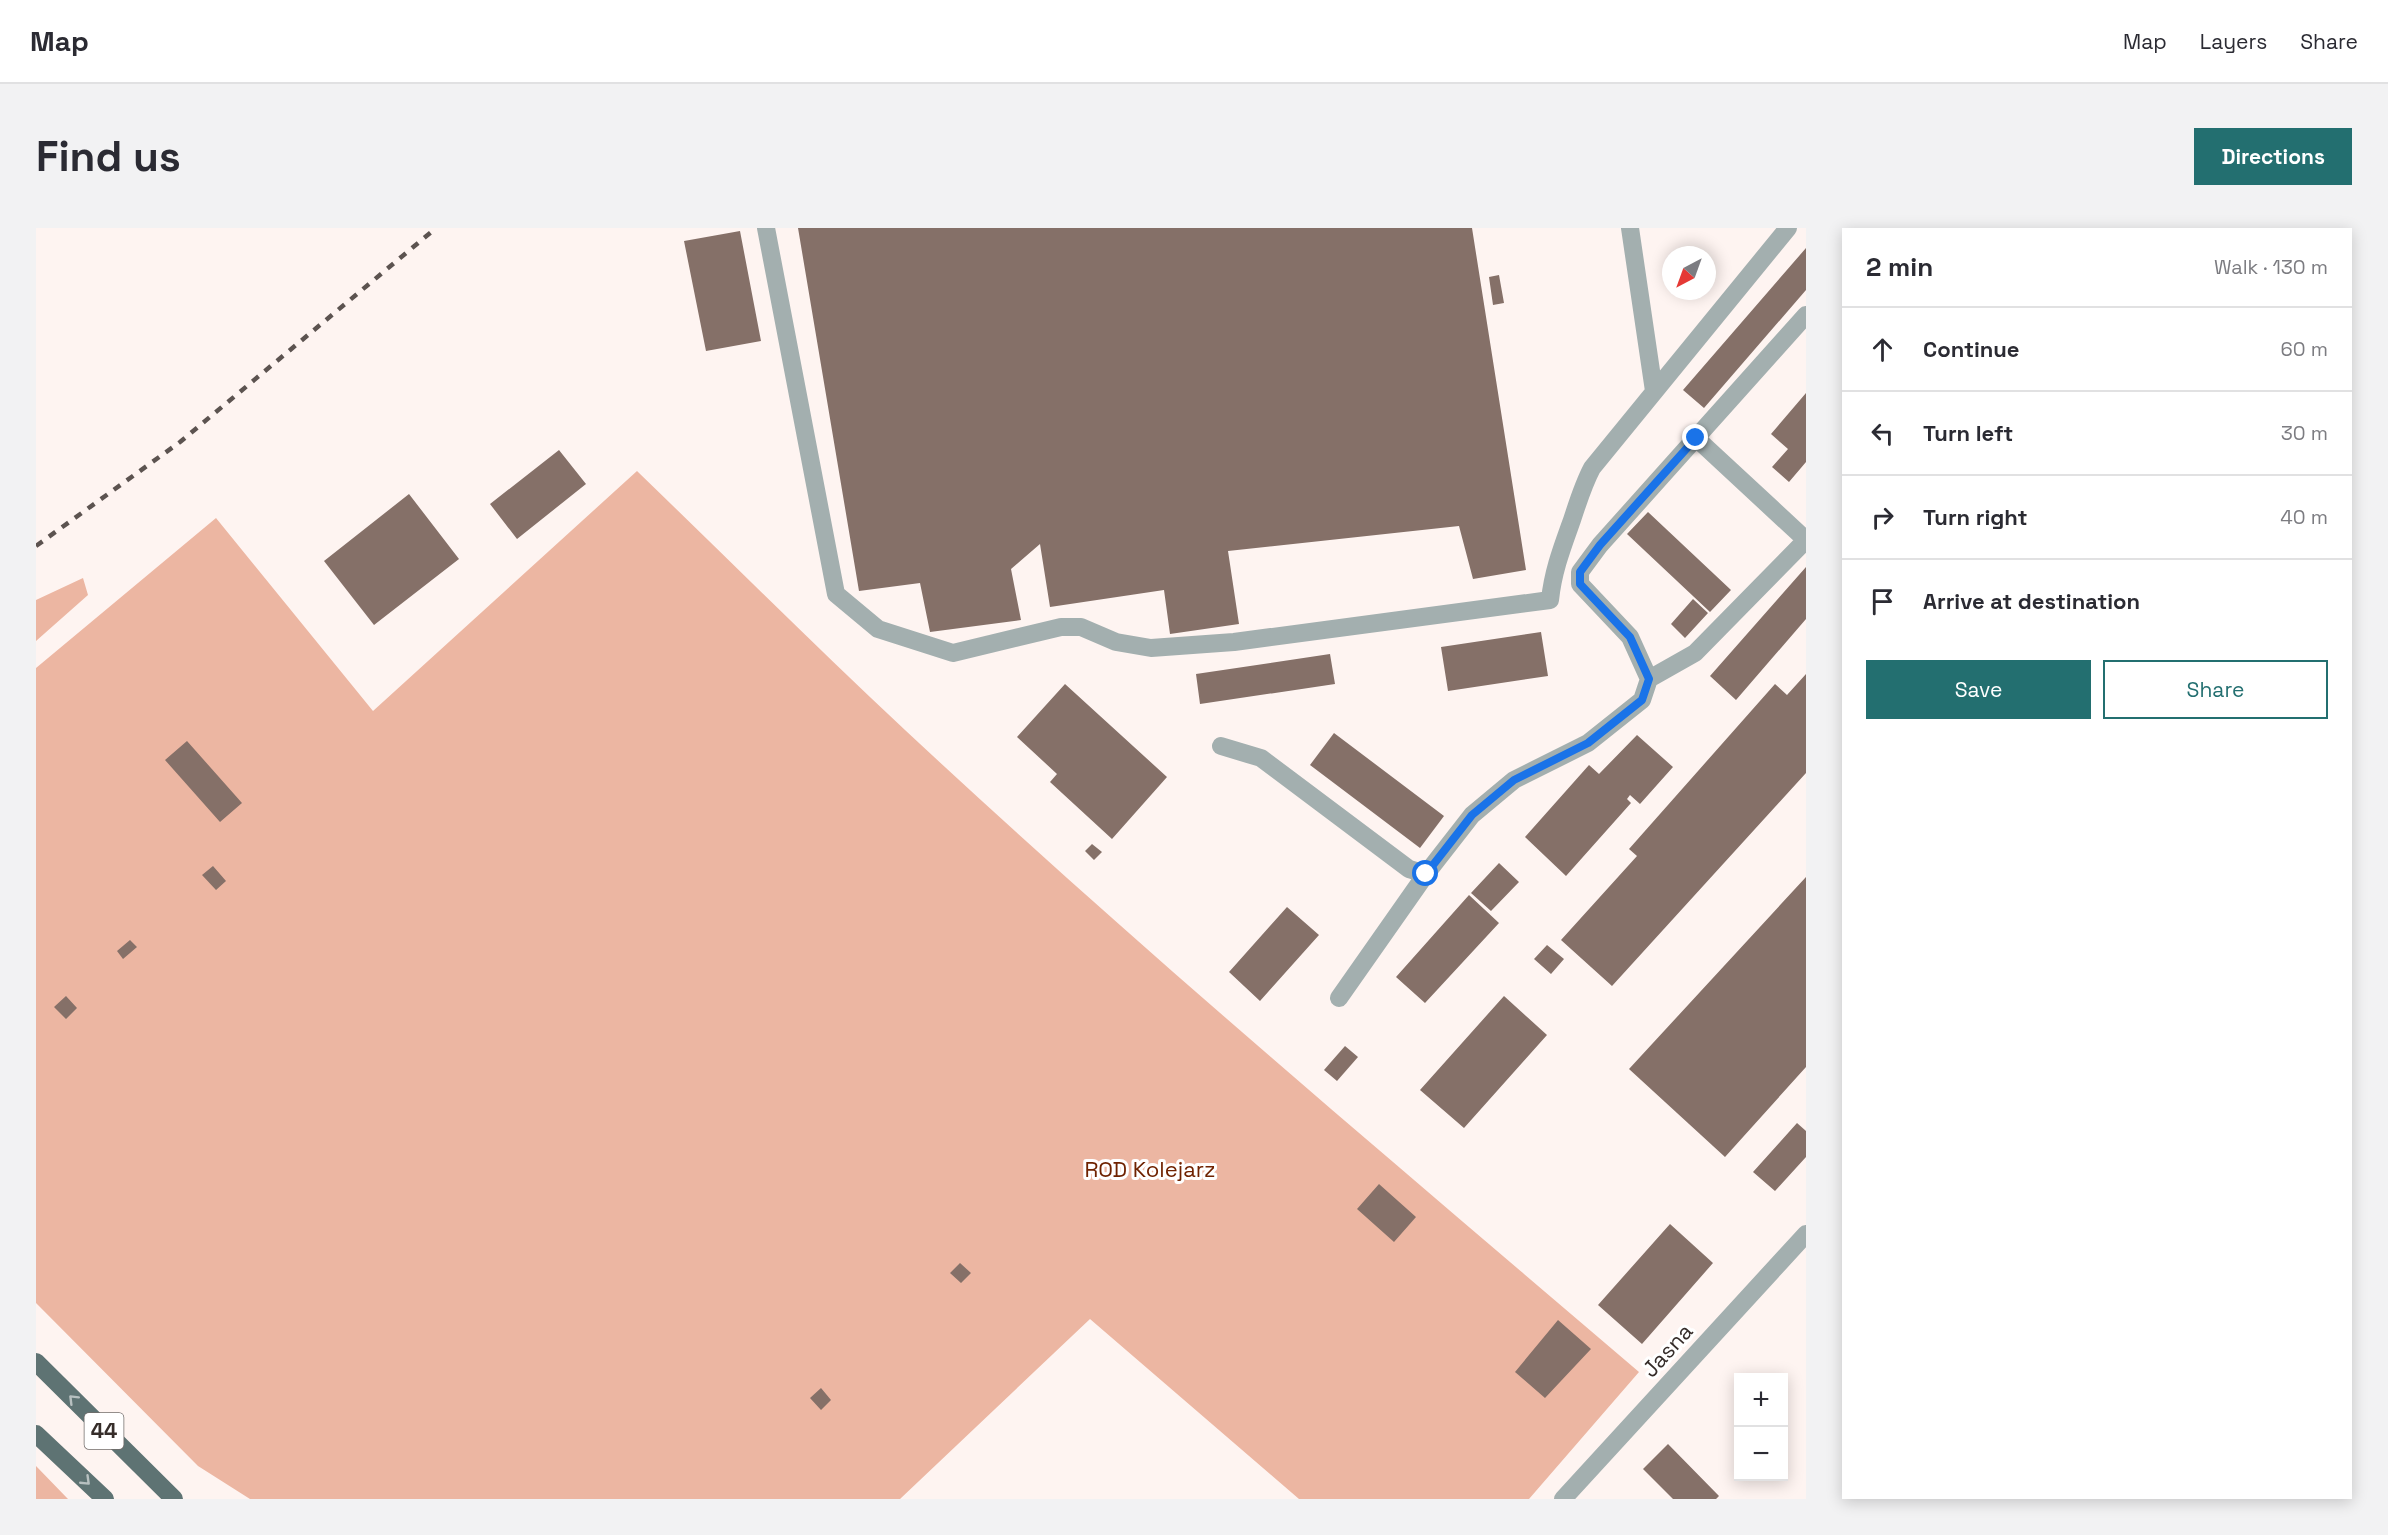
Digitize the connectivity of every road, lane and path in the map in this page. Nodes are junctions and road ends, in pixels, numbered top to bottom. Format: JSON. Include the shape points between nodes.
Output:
{"nodes":[{"id":1,"x":766,"y":228,"type":"edge"},
{"id":2,"x":1630,"y":228,"type":"edge"},
{"id":3,"x":1788,"y":228,"type":"edge"},
{"id":4,"x":1806,"y":315,"type":"edge"},
{"id":5,"x":1654,"y":391,"type":"junction"},
{"id":6,"x":1696,"y":438,"type":"junction"},
{"id":7,"x":1806,"y":540,"type":"edge"},
{"id":8,"x":1649,"y":679,"type":"junction"},
{"id":9,"x":1221,"y":746,"type":"dead end"},
{"id":10,"x":1426,"y":874,"type":"junction"},
{"id":11,"x":1339,"y":998,"type":"dead end"},
{"id":12,"x":1806,"y":1234,"type":"edge"},
{"id":13,"x":36,"y":1362,"type":"edge"},
{"id":14,"x":36,"y":1434,"type":"edge"},
{"id":15,"x":105,"y":1499,"type":"edge"},
{"id":16,"x":174,"y":1499,"type":"edge"},
{"id":17,"x":1563,"y":1499,"type":"edge"}],
"edges":[{"from":1,"to":5,"type":"street","via":[[836,594],[878,629],[953,654],[1061,627],[1081,627],[1116,642],[1152,648],[1234,642],[1550,600],[1552,573],[1579,494],[1592,468]]},
{"from":2,"to":5,"type":"street"},
{"from":3,"to":5,"type":"street"},
{"from":4,"to":6,"type":"street"},
{"from":6,"to":7,"type":"street"},
{"from":6,"to":8,"type":"street","via":[[1580,572],[1580,584],[1630,637]]},
{"from":7,"to":8,"type":"street","via":[[1695,653]]},
{"from":8,"to":10,"type":"street","via":[[1642,700],[1588,743],[1514,780],[1472,815]]},
{"from":9,"to":10,"type":"street","via":[[1261,758],[1409,869]]},
{"from":10,"to":11,"type":"street"},
{"from":12,"to":17,"type":"street","name":"Jasna"},
{"from":16,"to":13,"type":"main road","number":"44","one_way":true},
{"from":14,"to":15,"type":"main road","number":"44","one_way":true}]}
